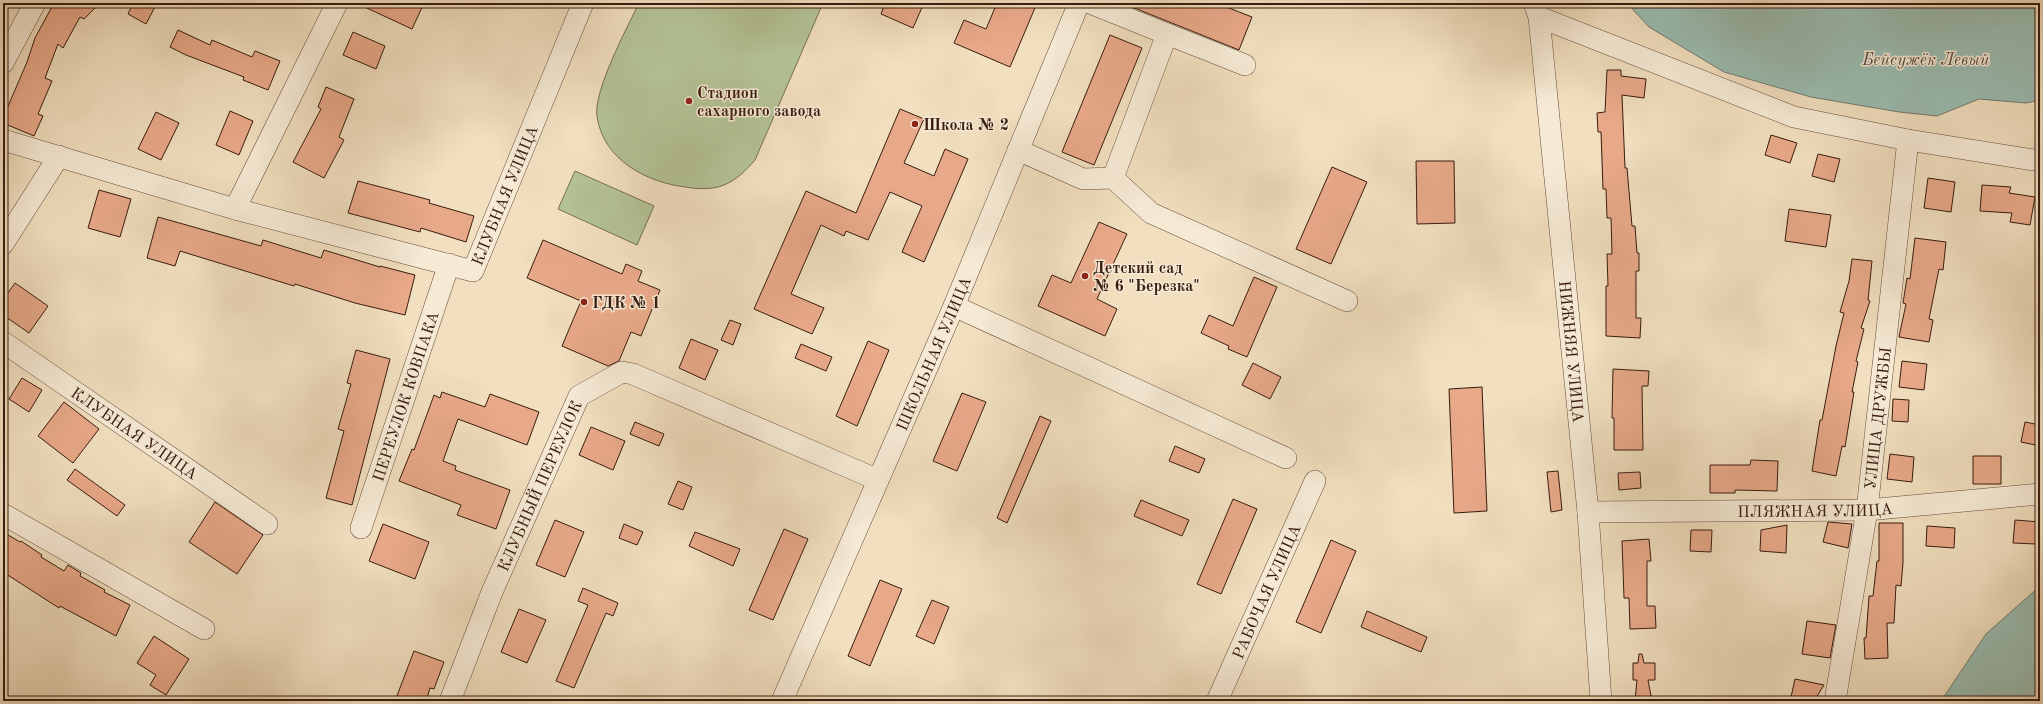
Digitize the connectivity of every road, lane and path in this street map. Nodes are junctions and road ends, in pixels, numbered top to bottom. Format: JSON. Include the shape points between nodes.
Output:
{"nodes":[{"id":1,"x":35,"y":3,"type":"edge"},
{"id":2,"x":337,"y":3,"type":"edge"},
{"id":3,"x":583,"y":3,"type":"edge"},
{"id":4,"x":1079,"y":3,"type":"edge"},
{"id":5,"x":1090,"y":3,"type":"edge"},
{"id":6,"x":1537,"y":10,"type":"edge"},
{"id":7,"x":1167,"y":34,"type":"junction"},
{"id":8,"x":3,"y":63,"type":"edge"},
{"id":9,"x":1245,"y":65,"type":"dead end"},
{"id":10,"x":3,"y":140,"type":"edge"},
{"id":11,"x":1908,"y":140,"type":"junction"},
{"id":12,"x":1018,"y":150,"type":"junction"},
{"id":13,"x":59,"y":156,"type":"junction"},
{"id":14,"x":2040,"y":161,"type":"edge"},
{"id":15,"x":1113,"y":178,"type":"junction"},
{"id":16,"x":236,"y":208,"type":"junction"},
{"id":17,"x":3,"y":244,"type":"edge"},
{"id":18,"x":449,"y":264,"type":"junction"},
{"id":19,"x":1347,"y":300,"type":"dead end"},
{"id":20,"x":954,"y":306,"type":"junction"},
{"id":21,"x":3,"y":342,"type":"edge"},
{"id":22,"x":1286,"y":458,"type":"dead end"},
{"id":23,"x":878,"y":480,"type":"junction"},
{"id":24,"x":1315,"y":482,"type":"dead end"},
{"id":25,"x":2040,"y":494,"type":"edge"},
{"id":26,"x":1867,"y":510,"type":"junction"},
{"id":27,"x":1588,"y":512,"type":"junction"},
{"id":28,"x":3,"y":514,"type":"edge"},
{"id":29,"x":267,"y":524,"type":"dead end"},
{"id":30,"x":361,"y":528,"type":"dead end"},
{"id":31,"x":204,"y":629,"type":"dead end"},
{"id":32,"x":1836,"y":695,"type":"dead end"},
{"id":33,"x":450,"y":701,"type":"edge"},
{"id":34,"x":782,"y":701,"type":"edge"},
{"id":35,"x":1217,"y":701,"type":"edge"},
{"id":36,"x":1601,"y":701,"type":"edge"}],
"edges":[{"from":1,"to":8,"type":"street"},
{"from":2,"to":16,"type":"street"},
{"from":3,"to":18,"type":"street","name":"КЛУБНАЯ УЛИЦА","via":[[473,271]]},
{"from":4,"to":12,"type":"street","name":"ШКОЛЬНАЯ УЛИЦА"},
{"from":5,"to":7,"type":"street"},
{"from":6,"to":11,"type":"street","via":[[1794,117]]},
{"from":6,"to":27,"type":"street","name":"НИЖНЯЯ УЛИЦА"},
{"from":7,"to":9,"type":"street"},
{"from":7,"to":15,"type":"street"},
{"from":10,"to":13,"type":"street","name":"КЛУБНАЯ УЛИЦА"},
{"from":11,"to":14,"type":"street"},
{"from":11,"to":26,"type":"street","name":"УЛИЦА ДРУЖБЫ"},
{"from":12,"to":15,"type":"street","via":[[1083,179]]},
{"from":12,"to":20,"type":"street","name":"ШКОЛЬНАЯ УЛИЦА"},
{"from":13,"to":16,"type":"street","name":"КЛУБНАЯ УЛИЦА"},
{"from":13,"to":17,"type":"street"},
{"from":15,"to":19,"type":"street","via":[[1151,213]]},
{"from":16,"to":18,"type":"street","name":"КЛУБНАЯ УЛИЦА"},
{"from":18,"to":30,"type":"street","name":"ПЕРЕУЛОК КОВПАКА"},
{"from":20,"to":22,"type":"street"},
{"from":20,"to":23,"type":"street","name":"ШКОЛЬНАЯ УЛИЦА"},
{"from":21,"to":29,"type":"street","name":"КЛУБНАЯ УЛИЦА"},
{"from":23,"to":33,"type":"street","name":"КЛУБНЫЙ ПЕРЕУЛОК","via":[[633,374],[622,372],[579,396],[492,592]]},
{"from":23,"to":34,"type":"street","name":"ШКОЛЬНАЯ УЛИЦА"},
{"from":24,"to":35,"type":"street","name":"РАБОЧАЯ УЛИЦА"},
{"from":25,"to":26,"type":"street","name":"ПЛЯЖНАЯ УЛИЦА"},
{"from":26,"to":27,"type":"street","name":"ПЛЯЖНАЯ УЛИЦА"},
{"from":26,"to":32,"type":"street","name":"УЛИЦА ДРУЖБЫ"},
{"from":27,"to":36,"type":"street","name":"НИЖНЯЯ УЛИЦА"},
{"from":28,"to":31,"type":"street"}]}
